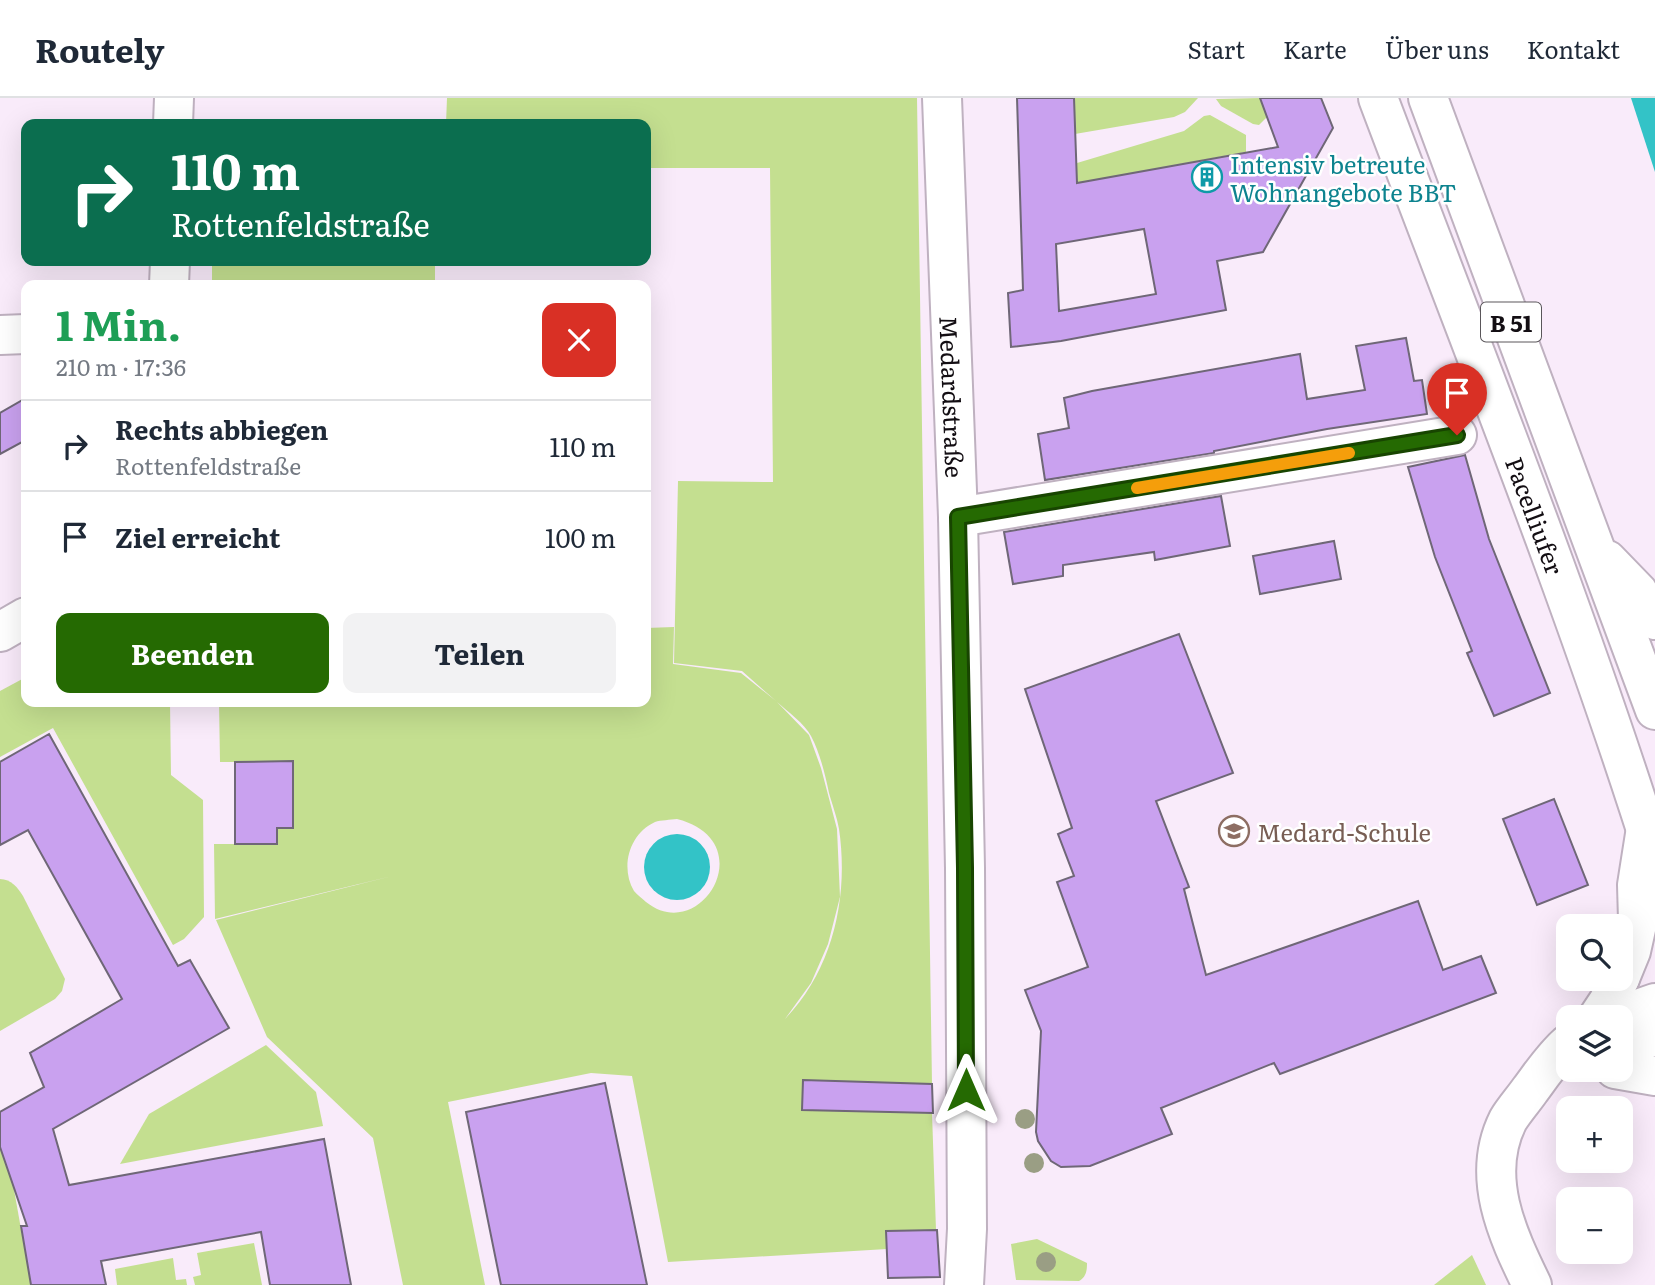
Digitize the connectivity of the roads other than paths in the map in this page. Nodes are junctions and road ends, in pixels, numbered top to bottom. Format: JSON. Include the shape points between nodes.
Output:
{"nodes":[{"id":1,"x":174,"y":98,"type":"edge"},
{"id":2,"x":942,"y":98,"type":"edge"},
{"id":3,"x":1378,"y":98,"type":"edge"},
{"id":4,"x":1428,"y":98,"type":"edge"},
{"id":5,"x":173,"y":119,"type":"edge"},
{"id":6,"x":21,"y":334,"type":"edge"},
{"id":7,"x":0,"y":335,"type":"edge"},
{"id":8,"x":1457,"y":435,"type":"dead end"},
{"id":9,"x":958,"y":517,"type":"junction"},
{"id":10,"x":1594,"y":546,"type":"junction"},
{"id":11,"x":21,"y":620,"type":"edge"},
{"id":12,"x":1655,"y":620,"type":"edge"},
{"id":13,"x":0,"y":632,"type":"edge"},
{"id":14,"x":1655,"y":710,"type":"edge"},
{"id":15,"x":1650,"y":843,"type":"edge"},
{"id":16,"x":1633,"y":942,"type":"edge"},
{"id":17,"x":1655,"y":1003,"type":"edge"},
{"id":18,"x":1633,"y":1011,"type":"edge"},
{"id":19,"x":1655,"y":1035,"type":"edge"},
{"id":20,"x":1633,"y":1046,"type":"edge"},
{"id":21,"x":1633,"y":1072,"type":"edge"},
{"id":22,"x":1655,"y":1076,"type":"edge"},
{"id":23,"x":1556,"y":1082,"type":"edge"},
{"id":24,"x":964,"y":1285,"type":"edge"},
{"id":25,"x":1532,"y":1285,"type":"edge"}],
"edges":[{"from":1,"to":5,"type":"main road"},
{"from":2,"to":9,"type":"main road","name":"Medardstraße"},
{"from":3,"to":15,"type":"main road","name":"Pacelliufer","number":"B 51","via":[[1554,562]]},
{"from":4,"to":10,"type":"main road","name":"Pacelliufer","number":"B 51"},
{"from":6,"to":7,"type":"main road"},
{"from":8,"to":9,"type":"main road"},
{"from":9,"to":24,"type":"main road","name":"Medardstraße","via":[[965,882]]},
{"from":10,"to":12,"type":"main road","via":[[1638,592]]},
{"from":10,"to":14,"type":"main road","name":"Pacelliufer","number":"B 51"},
{"from":11,"to":13,"type":"main road"},
{"from":15,"to":16,"type":"main road","via":[[1637,885]]},
{"from":17,"to":18,"type":"main road"},
{"from":19,"to":20,"type":"main road"},
{"from":21,"to":22,"type":"main road"},
{"from":23,"to":25,"type":"main road","via":[[1520,1104],[1509,1119],[1496,1174],[1508,1233]]}]}
